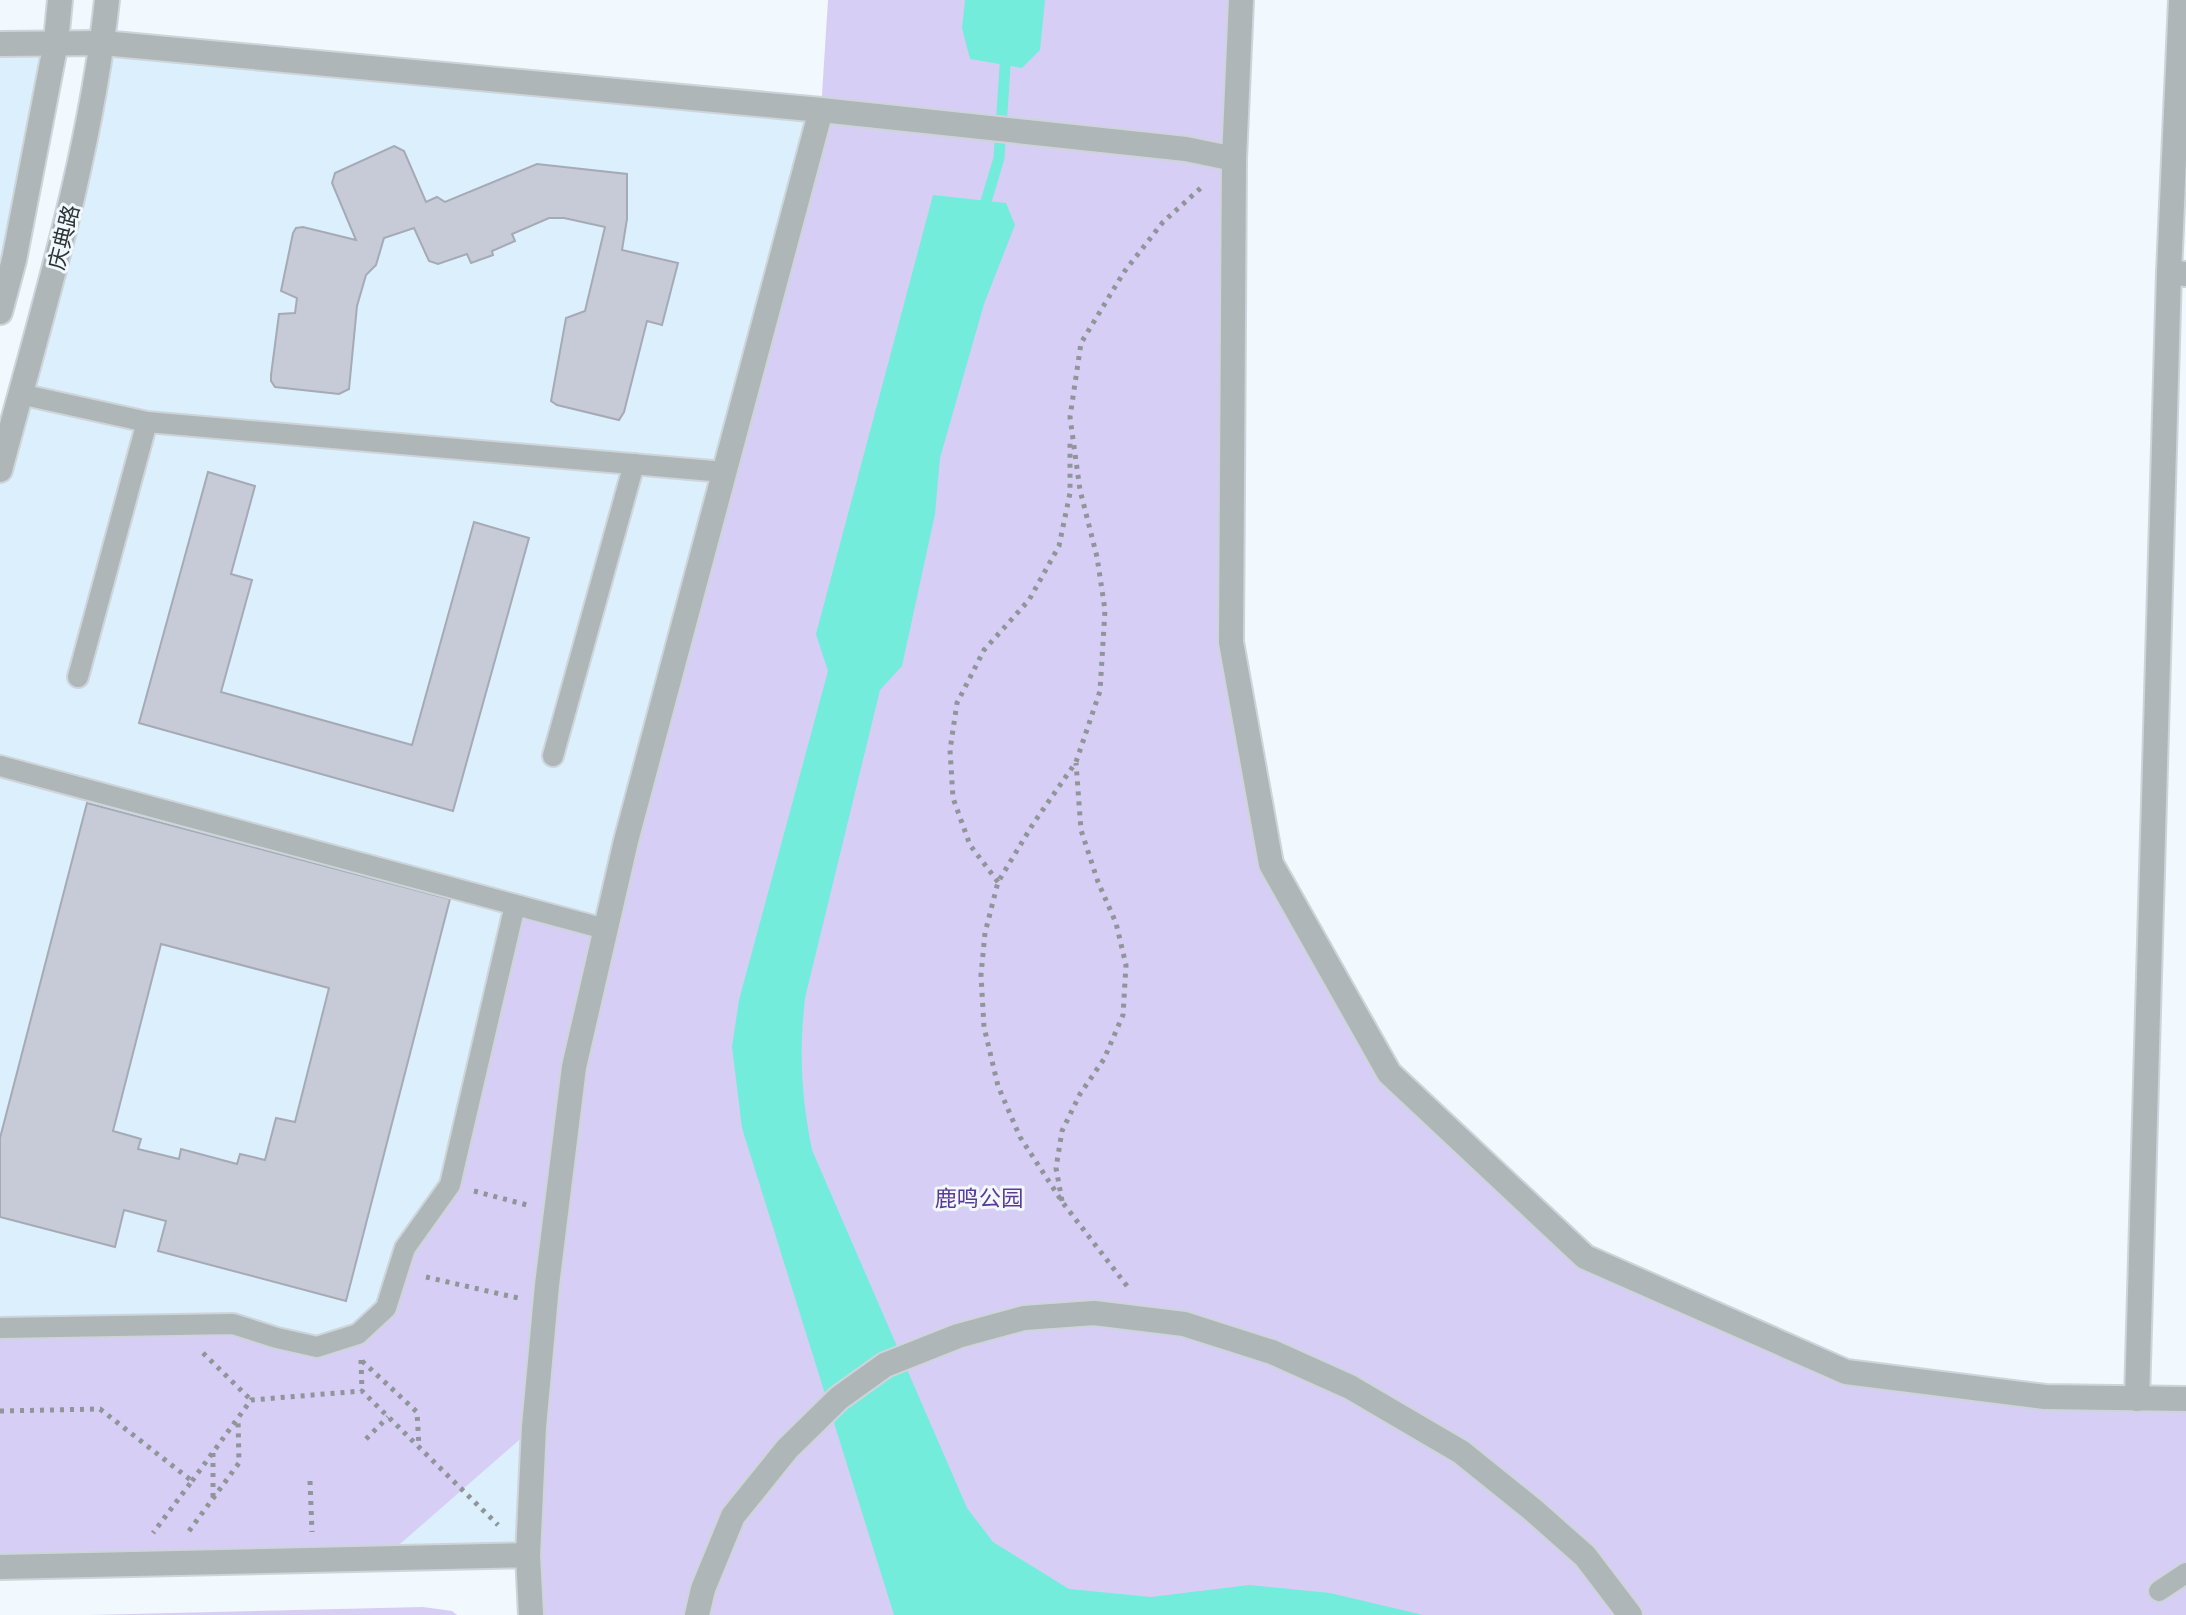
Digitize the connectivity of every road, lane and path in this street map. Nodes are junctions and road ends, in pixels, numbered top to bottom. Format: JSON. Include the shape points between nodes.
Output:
{"nodes":[{"id":1,"x":60,"y":0,"type":"edge"},
{"id":2,"x":107,"y":0,"type":"edge"},
{"id":3,"x":1241,"y":0,"type":"edge"},
{"id":4,"x":2181,"y":0,"type":"edge"},
{"id":5,"x":56,"y":42,"type":"junction"},
{"id":6,"x":103,"y":43,"type":"junction"},
{"id":7,"x":0,"y":44,"type":"edge"},
{"id":8,"x":821,"y":110,"type":"junction"},
{"id":9,"x":1234,"y":159,"type":"junction"},
{"id":10,"x":2177,"y":273,"type":"edge"},
{"id":11,"x":0,"y":312,"type":"edge"},
{"id":12,"x":20,"y":394,"type":"junction"},
{"id":13,"x":1070,"y":417,"type":"junction"},
{"id":14,"x":147,"y":422,"type":"junction"},
{"id":15,"x":634,"y":464,"type":"junction"},
{"id":16,"x":0,"y":470,"type":"edge"},
{"id":17,"x":724,"y":472,"type":"junction"},
{"id":18,"x":78,"y":677,"type":"dead end"},
{"id":19,"x":553,"y":756,"type":"dead end"},
{"id":20,"x":1076,"y":762,"type":"junction"},
{"id":21,"x":0,"y":766,"type":"edge"},
{"id":22,"x":998,"y":882,"type":"junction"},
{"id":23,"x":515,"y":905,"type":"junction"},
{"id":24,"x":605,"y":929,"type":"junction"},
{"id":25,"x":450,"y":1185,"type":"junction"},
{"id":26,"x":1063,"y":1203,"type":"junction"},
{"id":27,"x":556,"y":1212,"type":"junction"},
{"id":28,"x":398,"y":1271,"type":"junction"},
{"id":29,"x":545,"y":1304,"type":"junction"},
{"id":30,"x":1162,"y":1321,"type":"junction"},
{"id":31,"x":173,"y":1325,"type":"junction"},
{"id":32,"x":0,"y":1328,"type":"edge"},
{"id":33,"x":361,"y":1360,"type":"dead end"},
{"id":34,"x":2137,"y":1399,"type":"junction"},
{"id":35,"x":2186,"y":1399,"type":"edge"},
{"id":36,"x":251,"y":1400,"type":"junction"},
{"id":37,"x":0,"y":1411,"type":"edge"},
{"id":38,"x":238,"y":1417,"type":"junction"},
{"id":39,"x":388,"y":1417,"type":"junction"},
{"id":40,"x":366,"y":1439,"type":"dead end"},
{"id":41,"x":419,"y":1447,"type":"junction"},
{"id":42,"x":213,"y":1452,"type":"junction"},
{"id":43,"x":192,"y":1481,"type":"junction"},
{"id":44,"x":310,"y":1481,"type":"dead end"},
{"id":45,"x":213,"y":1499,"type":"junction"},
{"id":46,"x":528,"y":1555,"type":"junction"},
{"id":47,"x":313,"y":1560,"type":"junction"},
{"id":48,"x":165,"y":1563,"type":"junction"},
{"id":49,"x":130,"y":1564,"type":"junction"},
{"id":50,"x":0,"y":1567,"type":"edge"},
{"id":51,"x":2186,"y":1573,"type":"edge"},
{"id":52,"x":2159,"y":1591,"type":"dead end"},
{"id":53,"x":531,"y":1615,"type":"edge"},
{"id":54,"x":697,"y":1615,"type":"edge"},
{"id":55,"x":1630,"y":1615,"type":"edge"}],
"edges":[{"from":1,"to":5,"type":"street","name":"庆典路"},
{"from":2,"to":6,"type":"street","name":"庆典路"},
{"from":3,"to":9,"type":"street"},
{"from":4,"to":10,"type":"street"},
{"from":5,"to":6,"type":"street"},
{"from":5,"to":7,"type":"street"},
{"from":5,"to":11,"type":"street","name":"庆典路"},
{"from":6,"to":8,"type":"street"},
{"from":6,"to":12,"type":"street","name":"庆典路","via":[[66,232]]},
{"from":8,"to":9,"type":"street","via":[[1186,149]]},
{"from":8,"to":17,"type":"street"},
{"from":9,"to":13,"type":"path","via":[[1163,222],[1124,272],[1081,343]]},
{"from":9,"to":34,"type":"street","via":[[1231,642],[1271,864],[1389,1073],[1585,1257],[1846,1372],[2045,1397]]},
{"from":10,"to":34,"type":"street"},
{"from":12,"to":14,"type":"lane"},
{"from":12,"to":16,"type":"street","name":"庆典路"},
{"from":13,"to":20,"type":"path","via":[[1105,610],[1100,691]]},
{"from":13,"to":22,"type":"path","via":[[1070,493],[1059,546],[1029,600],[984,650],[957,703],[952,734],[953,798],[970,845]]},
{"from":14,"to":15,"type":"lane"},
{"from":14,"to":18,"type":"lane"},
{"from":15,"to":17,"type":"lane"},
{"from":15,"to":19,"type":"lane"},
{"from":17,"to":24,"type":"street"},
{"from":20,"to":22,"type":"path"},
{"from":20,"to":26,"type":"path","via":[[1081,830],[1126,965],[1123,1015],[1062,1131],[1056,1168]]},
{"from":21,"to":23,"type":"lane"},
{"from":22,"to":26,"type":"path","via":[[983,947],[984,1027],[998,1086],[1020,1137]]},
{"from":23,"to":24,"type":"lane"},
{"from":23,"to":25,"type":"lane"},
{"from":24,"to":27,"type":"street","via":[[574,1067]]},
{"from":25,"to":27,"type":"path"},
{"from":25,"to":28,"type":"lane","via":[[405,1248]]},
{"from":26,"to":30,"type":"path","via":[[1118,1278]]},
{"from":27,"to":29,"type":"street"},
{"from":28,"to":29,"type":"path"},
{"from":28,"to":31,"type":"lane","via":[[386,1308],[358,1334],[317,1347],[233,1324]]},
{"from":29,"to":46,"type":"street"},
{"from":30,"to":54,"type":"street","via":[[1094,1313],[1024,1318],[958,1336],[885,1365],[839,1398],[787,1449],[733,1516]]},
{"from":30,"to":55,"type":"street","via":[[1272,1352],[1350,1387],[1461,1452],[1585,1556]]},
{"from":31,"to":32,"type":"lane"},
{"from":31,"to":36,"type":"path"},
{"from":33,"to":41,"type":"path","via":[[417,1412]]},
{"from":34,"to":35,"type":"street"},
{"from":36,"to":38,"type":"path"},
{"from":36,"to":39,"type":"path","via":[[362,1391]]},
{"from":37,"to":43,"type":"path","via":[[100,1409]]},
{"from":38,"to":42,"type":"path"},
{"from":38,"to":45,"type":"path","via":[[239,1463]]},
{"from":39,"to":40,"type":"path"},
{"from":39,"to":41,"type":"path"},
{"from":41,"to":46,"type":"path"},
{"from":42,"to":43,"type":"path"},
{"from":42,"to":45,"type":"path"},
{"from":43,"to":49,"type":"path"},
{"from":44,"to":47,"type":"path"},
{"from":45,"to":48,"type":"path"},
{"from":46,"to":47,"type":"street"},
{"from":46,"to":53,"type":"street"},
{"from":47,"to":48,"type":"street"},
{"from":48,"to":49,"type":"street"},
{"from":49,"to":50,"type":"street"},
{"from":51,"to":52,"type":"lane"}]}
